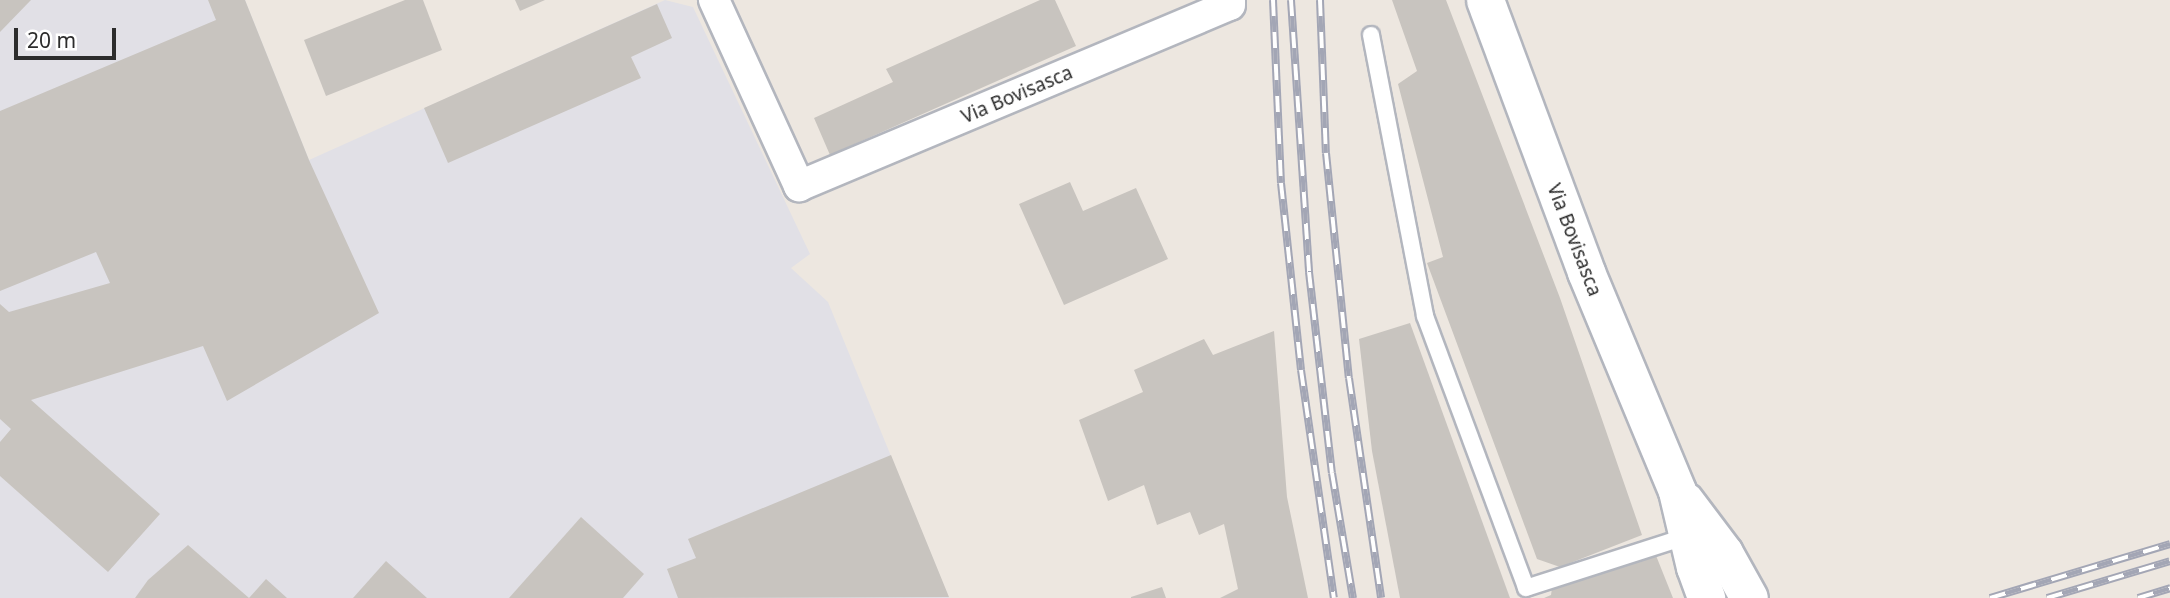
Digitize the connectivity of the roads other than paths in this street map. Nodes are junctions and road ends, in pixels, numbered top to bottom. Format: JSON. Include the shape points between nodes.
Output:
{"nodes":[{"id":1,"x":714,"y":0,"type":"edge"},
{"id":2,"x":1230,"y":0,"type":"edge"},
{"id":3,"x":1485,"y":0,"type":"edge"},
{"id":4,"x":1371,"y":34,"type":"dead end"},
{"id":5,"x":1697,"y":532,"type":"junction"},
{"id":6,"x":1706,"y":598,"type":"edge"},
{"id":7,"x":1748,"y":598,"type":"edge"}],
"edges":[{"from":1,"to":2,"type":"street","name":"Via Bovisasca","via":[[799,186],[1230,5]]},
{"from":3,"to":5,"type":"street","name":"Via Bovisasca","via":[[1586,272]]},
{"from":4,"to":5,"type":"lane","via":[[1424,316],[1526,588]]},
{"from":5,"to":6,"type":"street","name":"Via Bovisasca"},
{"from":5,"to":7,"type":"street","name":"Via Bovisasca","via":[[1729,559]]}]}
